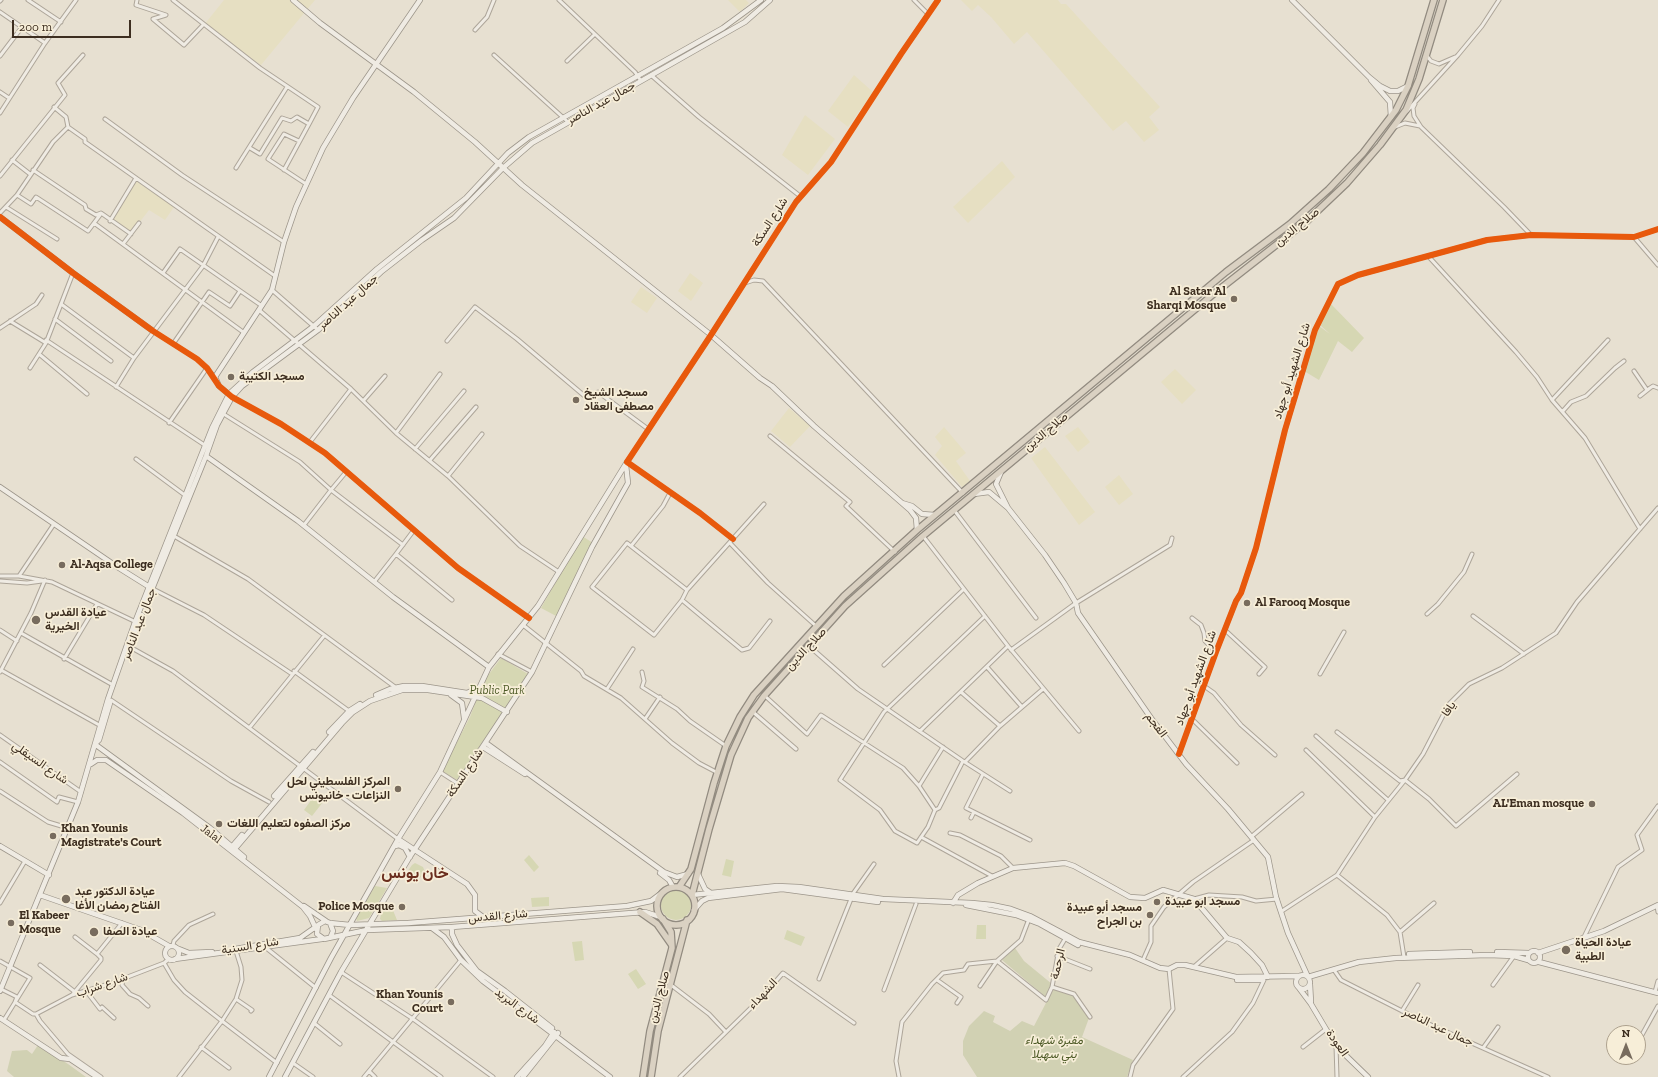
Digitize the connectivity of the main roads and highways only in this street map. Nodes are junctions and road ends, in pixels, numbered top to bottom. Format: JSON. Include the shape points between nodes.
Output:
{"nodes":[{"id":1,"x":293,"y":0,"type":"edge"},
{"id":2,"x":420,"y":0,"type":"edge"},
{"id":3,"x":761,"y":0,"type":"edge"},
{"id":4,"x":770,"y":0,"type":"edge"},
{"id":5,"x":1292,"y":0,"type":"edge"},
{"id":6,"x":1434,"y":0,"type":"edge"},
{"id":7,"x":1443,"y":0,"type":"edge"},
{"id":8,"x":377,"y":64,"type":"junction"},
{"id":9,"x":1369,"y":77,"type":"junction"},
{"id":10,"x":640,"y":79,"type":"junction"},
{"id":11,"x":1408,"y":86,"type":"junction"},
{"id":12,"x":1391,"y":117,"type":"junction"},
{"id":13,"x":498,"y":164,"type":"junction"},
{"id":14,"x":503,"y":168,"type":"junction"},
{"id":15,"x":1325,"y":194,"type":"junction"},
{"id":16,"x":1329,"y":201,"type":"junction"},
{"id":17,"x":1304,"y":212,"type":"junction"},
{"id":18,"x":0,"y":217,"type":"edge"},
{"id":19,"x":1308,"y":220,"type":"junction"},
{"id":20,"x":316,"y":328,"type":"junction"},
{"id":21,"x":153,"y":331,"type":"road end"},
{"id":22,"x":1106,"y":373,"type":"junction"},
{"id":23,"x":1110,"y":379,"type":"junction"},
{"id":24,"x":231,"y":396,"type":"junction"},
{"id":25,"x":207,"y":447,"type":"junction"},
{"id":26,"x":206,"y":456,"type":"junction"},
{"id":27,"x":1002,"y":470,"type":"junction"},
{"id":28,"x":0,"y":487,"type":"edge"},
{"id":29,"x":973,"y":495,"type":"junction"},
{"id":30,"x":187,"y":497,"type":"junction"},
{"id":31,"x":901,"y":502,"type":"junction"},
{"id":32,"x":1008,"y":508,"type":"junction"},
{"id":33,"x":936,"y":515,"type":"junction"},
{"id":34,"x":917,"y":530,"type":"junction"},
{"id":35,"x":864,"y":579,"type":"junction"},
{"id":36,"x":870,"y":585,"type":"junction"},
{"id":37,"x":151,"y":588,"type":"junction"},
{"id":38,"x":844,"y":596,"type":"junction"},
{"id":39,"x":849,"y":603,"type":"junction"},
{"id":40,"x":137,"y":622,"type":"junction"},
{"id":41,"x":489,"y":667,"type":"junction"},
{"id":42,"x":114,"y":685,"type":"junction"},
{"id":43,"x":480,"y":687,"type":"junction"},
{"id":44,"x":450,"y":694,"type":"junction"},
{"id":45,"x":474,"y":698,"type":"junction"},
{"id":46,"x":507,"y":712,"type":"junction"},
{"id":47,"x":464,"y":721,"type":"junction"},
{"id":48,"x":101,"y":726,"type":"junction"},
{"id":49,"x":96,"y":744,"type":"junction"},
{"id":50,"x":484,"y":745,"type":"junction"},
{"id":51,"x":90,"y":766,"type":"junction"},
{"id":52,"x":302,"y":767,"type":"junction"},
{"id":53,"x":398,"y":839,"type":"junction"},
{"id":54,"x":0,"y":846,"type":"edge"},
{"id":55,"x":394,"y":846,"type":"junction"},
{"id":56,"x":233,"y":849,"type":"junction"},
{"id":57,"x":415,"y":850,"type":"junction"},
{"id":58,"x":410,"y":857,"type":"junction"},
{"id":59,"x":688,"y":874,"type":"junction"},
{"id":60,"x":698,"y":874,"type":"junction"},
{"id":61,"x":49,"y":875,"type":"junction"},
{"id":62,"x":676,"y":887,"type":"junction"},
{"id":63,"x":663,"y":892,"type":"junction"},
{"id":64,"x":711,"y":893,"type":"junction"},
{"id":65,"x":692,"y":895,"type":"junction"},
{"id":66,"x":40,"y":896,"type":"junction"},
{"id":67,"x":852,"y":897,"type":"junction"},
{"id":68,"x":953,"y":903,"type":"junction"},
{"id":69,"x":1658,"y":906,"type":"edge"},
{"id":70,"x":694,"y":910,"type":"junction"},
{"id":71,"x":640,"y":912,"type":"junction"},
{"id":72,"x":485,"y":918,"type":"junction"},
{"id":73,"x":662,"y":918,"type":"junction"},
{"id":74,"x":687,"y":920,"type":"junction"},
{"id":75,"x":329,"y":923,"type":"junction"},
{"id":76,"x":350,"y":925,"type":"junction"},
{"id":77,"x":368,"y":927,"type":"junction"},
{"id":78,"x":452,"y":927,"type":"junction"},
{"id":79,"x":316,"y":928,"type":"junction"},
{"id":80,"x":432,"y":928,"type":"junction"},
{"id":81,"x":346,"y":933,"type":"junction"},
{"id":82,"x":328,"y":937,"type":"junction"},
{"id":83,"x":171,"y":946,"type":"junction"},
{"id":84,"x":339,"y":946,"type":"junction"},
{"id":85,"x":672,"y":946,"type":"junction"},
{"id":86,"x":179,"y":949,"type":"junction"},
{"id":87,"x":1538,"y":952,"type":"junction"},
{"id":88,"x":1529,"y":954,"type":"junction"},
{"id":89,"x":1404,"y":956,"type":"junction"},
{"id":90,"x":175,"y":959,"type":"junction"},
{"id":91,"x":1528,"y":960,"type":"junction"},
{"id":92,"x":1539,"y":962,"type":"junction"},
{"id":93,"x":1302,"y":965,"type":"junction"},
{"id":94,"x":1169,"y":970,"type":"junction"},
{"id":95,"x":1320,"y":974,"type":"junction"},
{"id":96,"x":1300,"y":976,"type":"junction"},
{"id":97,"x":1308,"y":977,"type":"junction"},
{"id":98,"x":1268,"y":978,"type":"junction"},
{"id":99,"x":1282,"y":978,"type":"junction"},
{"id":100,"x":1310,"y":984,"type":"junction"},
{"id":101,"x":1298,"y":987,"type":"junction"},
{"id":102,"x":0,"y":990,"type":"edge"},
{"id":103,"x":660,"y":993,"type":"junction"},
{"id":104,"x":1656,"y":993,"type":"edge"},
{"id":105,"x":668,"y":995,"type":"junction"},
{"id":106,"x":1311,"y":1004,"type":"junction"},
{"id":107,"x":2,"y":1019,"type":"edge"},
{"id":108,"x":556,"y":1033,"type":"junction"},
{"id":109,"x":97,"y":1077,"type":"edge"},
{"id":110,"x":270,"y":1077,"type":"edge"},
{"id":111,"x":285,"y":1077,"type":"edge"},
{"id":112,"x":517,"y":1077,"type":"edge"},
{"id":113,"x":523,"y":1077,"type":"edge"},
{"id":114,"x":610,"y":1077,"type":"edge"},
{"id":115,"x":615,"y":1077,"type":"edge"},
{"id":116,"x":643,"y":1077,"type":"edge"},
{"id":117,"x":651,"y":1077,"type":"edge"},
{"id":118,"x":1368,"y":1077,"type":"edge"}],
"edges":[{"from":1,"to":8,"type":"main road"},
{"from":2,"to":8,"type":"main road"},
{"from":3,"to":10,"type":"main road","name":"جمال عبد الناصر","via":[[722,28]]},
{"from":4,"to":10,"type":"main road","name":"جمال عبد الناصر","via":[[745,22]]},
{"from":5,"to":9,"type":"main road"},
{"from":6,"to":11,"type":"highway","name":"صلاح الدين"},
{"from":7,"to":16,"type":"highway","name":"صلاح الدين","via":[[1415,90],[1402,116],[1370,157]]},
{"from":8,"to":13,"type":"main road"},
{"from":8,"to":24,"type":"main road","via":[[332,131],[306,184],[284,242],[272,290],[215,377],[219,386]]},
{"from":9,"to":11,"type":"main road","via":[[1390,91],[1398,91]]},
{"from":9,"to":12,"type":"main road","via":[[1390,102]]},
{"from":10,"to":13,"type":"main road","name":"جمال عبد الناصر","via":[[562,117],[529,137]]},
{"from":10,"to":14,"type":"main road","name":"جمال عبد الناصر","via":[[532,143]]},
{"from":11,"to":12,"type":"highway","name":"صلاح الدين"},
{"from":12,"to":15,"type":"highway","name":"صلاح الدين"},
{"from":13,"to":14,"type":"main road"},
{"from":13,"to":20,"type":"main road","name":"جمال عبد الناصر","via":[[470,194],[377,268]]},
{"from":14,"to":20,"type":"main road","name":"جمال عبد الناصر","via":[[454,218],[422,240]]},
{"from":14,"to":31,"type":"main road","via":[[772,386]]},
{"from":15,"to":16,"type":"highway","via":[[1325,199]]},
{"from":15,"to":17,"type":"highway","name":"صلاح الدين"},
{"from":16,"to":19,"type":"highway","name":"صلاح الدين"},
{"from":17,"to":19,"type":"highway","via":[[1309,214]]},
{"from":17,"to":22,"type":"highway","name":"صلاح الدين","via":[[1226,272]]},
{"from":18,"to":21,"type":"main road","via":[[73,274]]},
{"from":19,"to":23,"type":"highway","name":"صلاح الدين"},
{"from":20,"to":24,"type":"main road","name":"جمال عبد الناصر"},
{"from":22,"to":23,"type":"highway","via":[[1106,377]]},
{"from":22,"to":33,"type":"highway","name":"صلاح الدين"},
{"from":23,"to":27,"type":"highway","name":"صلاح الدين"},
{"from":24,"to":25,"type":"main road","name":"جمال عبد الناصر"},
{"from":24,"to":25,"type":"main road","name":"جمال عبد الناصر","via":[[212,428]]},
{"from":25,"to":26,"type":"main road","name":"جمال عبد الناصر"},
{"from":25,"to":30,"type":"main road","name":"جمال عبد الناصر"},
{"from":26,"to":30,"type":"main road","name":"جمال عبد الناصر"},
{"from":26,"to":41,"type":"main road","via":[[304,525],[374,582]]},
{"from":27,"to":29,"type":"highway","name":"صلاح الدين"},
{"from":27,"to":32,"type":"main road","via":[[996,484]]},
{"from":28,"to":37,"type":"main road"},
{"from":29,"to":32,"type":"main road","via":[[989,492]]},
{"from":29,"to":36,"type":"highway","name":"صلاح الدين","via":[[923,536]]},
{"from":30,"to":37,"type":"main road","name":"جمال عبد الناصر"},
{"from":30,"to":37,"type":"main road","name":"جمال عبد الناصر","via":[[174,536]]},
{"from":31,"to":33,"type":"main road","via":[[922,514]]},
{"from":31,"to":34,"type":"main road","via":[[916,518]]},
{"from":32,"to":93,"type":"main road","name":"الفجم","via":[[1045,555],[1076,603],[1078,613],[1151,718],[1268,857],[1277,899]]},
{"from":33,"to":34,"type":"highway","name":"صلاح الدين"},
{"from":34,"to":35,"type":"highway","name":"صلاح الدين"},
{"from":35,"to":36,"type":"highway","via":[[868,579]]},
{"from":35,"to":38,"type":"highway","name":"صلاح الدين"},
{"from":36,"to":39,"type":"highway","name":"صلاح الدين"},
{"from":37,"to":40,"type":"main road","name":"جمال عبد الناصر"},
{"from":38,"to":39,"type":"highway","via":[[844,600]]},
{"from":38,"to":59,"type":"highway","name":"صلاح الدين","via":[[754,695],[740,716],[726,746],[695,858]]},
{"from":39,"to":60,"type":"highway","name":"صلاح الدين","via":[[764,696],[742,731],[731,755]]},
{"from":40,"to":42,"type":"main road","name":"جمال عبد الناصر"},
{"from":40,"to":42,"type":"main road","name":"جمال عبد الناصر"},
{"from":41,"to":43,"type":"main road","name":"شارع السكة"},
{"from":41,"to":46,"type":"main road","name":"شارع السكة","via":[[529,618],[627,462],[628,483],[589,554],[532,672]]},
{"from":42,"to":48,"type":"main road","name":"جمال عبد الناصر"},
{"from":42,"to":48,"type":"main road","name":"جمال عبد الناصر"},
{"from":43,"to":45,"type":"main road","name":"شارع السكة"},
{"from":43,"to":52,"type":"main road","via":[[467,693],[422,686],[395,687],[371,697],[349,711]]},
{"from":44,"to":45,"type":"main road"},
{"from":44,"to":47,"type":"main road","via":[[462,703]]},
{"from":44,"to":52,"type":"main road","via":[[428,690],[402,690],[370,701],[353,712]]},
{"from":45,"to":46,"type":"main road","via":[[484,699]]},
{"from":45,"to":47,"type":"main road","name":"شارع السكة"},
{"from":46,"to":50,"type":"main road","name":"شارع السكة"},
{"from":47,"to":53,"type":"main road","name":"شارع السكة","via":[[440,772]]},
{"from":48,"to":49,"type":"main road","name":"جمال عبد الناصر"},
{"from":49,"to":51,"type":"main road","name":"جمال عبد الناصر"},
{"from":49,"to":56,"type":"main road","name":"Jalal"},
{"from":50,"to":57,"type":"main road","name":"شارع السكة"},
{"from":50,"to":59,"type":"main road","via":[[664,872],[677,877]]},
{"from":50,"to":62,"type":"main road","via":[[641,858]]},
{"from":51,"to":56,"type":"main road","name":"Jalal","via":[[97,760],[106,760]]},
{"from":51,"to":61,"type":"main road","name":"جمال عبد الناصر"},
{"from":52,"to":56,"type":"main road"},
{"from":52,"to":56,"type":"main road","via":[[269,802]]},
{"from":53,"to":55,"type":"main road","name":"شارع السكة"},
{"from":53,"to":57,"type":"main road"},
{"from":54,"to":61,"type":"main road"},
{"from":55,"to":58,"type":"main road","via":[[405,848]]},
{"from":55,"to":76,"type":"main road","name":"شارع السكة"},
{"from":56,"to":75,"type":"main road","name":"Jalal"},
{"from":56,"to":79,"type":"main road","name":"Jalal","via":[[303,907]]},
{"from":57,"to":58,"type":"main road","name":"شارع السكة"},
{"from":57,"to":72,"type":"main road","via":[[467,884],[475,894],[475,911]]},
{"from":58,"to":77,"type":"main road","name":"شارع السكة"},
{"from":59,"to":62,"type":"highway","name":"صلاح الدين"},
{"from":60,"to":64,"type":"main road","via":[[705,889]]},
{"from":60,"to":65,"type":"highway","name":"صلاح الدين"},
{"from":61,"to":66,"type":"main road","name":"جمال عبد الناصر"},
{"from":62,"to":63,"type":"highway"},
{"from":62,"to":65,"type":"highway"},
{"from":63,"to":72,"type":"main road","name":"شارع القدس","via":[[651,901],[639,904]]},
{"from":63,"to":73,"type":"highway","via":[[657,904]]},
{"from":64,"to":65,"type":"main road"},
{"from":64,"to":67,"type":"main road","via":[[777,886],[799,887]]},
{"from":65,"to":70,"type":"highway"},
{"from":66,"to":83,"type":"main road","name":"شارع السنية","via":[[141,930]]},
{"from":66,"to":102,"type":"main road","name":"جمال عبد الناصر"},
{"from":67,"to":68,"type":"main road"},
{"from":67,"to":70,"type":"main road","via":[[782,889],[708,898]]},
{"from":67,"to":94,"type":"main road","via":[[1000,911],[1029,920],[1065,939],[1090,948],[1130,958],[1159,970]]},
{"from":68,"to":94,"type":"main road","via":[[1011,909],[1079,942],[1130,955]]},
{"from":68,"to":98,"type":"main road","via":[[958,895],[992,876],[1013,868],[1065,863],[1130,897],[1145,898],[1163,890],[1194,899],[1227,938],[1247,948],[1262,965]]},
{"from":69,"to":87,"type":"main road","via":[[1604,931]]},
{"from":70,"to":74,"type":"highway"},
{"from":71,"to":73,"type":"main road","name":"شارع القدس","via":[[652,913]]},
{"from":71,"to":78,"type":"main road","name":"شارع القدس"},
{"from":71,"to":85,"type":"highway","via":[[657,924]]},
{"from":72,"to":77,"type":"main road","name":"شارع القدس"},
{"from":73,"to":74,"type":"highway","via":[[676,924]]},
{"from":73,"to":85,"type":"highway","name":"صلاح الدين","via":[[670,932]]},
{"from":74,"to":105,"type":"highway","name":"صلاح الدين"},
{"from":75,"to":76,"type":"main road","name":"شارع القدس"},
{"from":75,"to":79,"type":"main road","via":[[322,922]]},
{"from":75,"to":82,"type":"main road","via":[[333,931]]},
{"from":76,"to":77,"type":"main road","name":"شارع القدس"},
{"from":76,"to":81,"type":"main road","name":"شارع السكة"},
{"from":77,"to":80,"type":"main road","name":"شارع القدس"},
{"from":77,"to":81,"type":"main road","name":"شارع القدس"},
{"from":77,"to":111,"type":"main road","name":"شارع السكة"},
{"from":78,"to":80,"type":"main road","name":"شارع القدس"},
{"from":78,"to":108,"type":"main road","name":"شارع البريد","via":[[457,944],[477,971],[505,990]]},
{"from":79,"to":82,"type":"main road","via":[[319,936]]},
{"from":79,"to":86,"type":"main road","name":"شارع السنية","via":[[300,938],[237,948],[189,953]]},
{"from":80,"to":108,"type":"main road","name":"شارع البريد","via":[[444,937],[461,960],[483,981]]},
{"from":81,"to":82,"type":"main road","name":"شارع القدس"},
{"from":81,"to":84,"type":"main road","name":"شارع السكة"},
{"from":82,"to":84,"type":"main road","via":[[339,941]]},
{"from":82,"to":90,"type":"main road","name":"شارع السنية"},
{"from":83,"to":86,"type":"main road","name":"شارع السنية"},
{"from":83,"to":90,"type":"main road","name":"شارع السنية","via":[[165,951],[166,956]]},
{"from":84,"to":110,"type":"main road","name":"شارع السكة"},
{"from":85,"to":103,"type":"highway","name":"صلاح الدين"},
{"from":86,"to":90,"type":"main road","via":[[180,954]]},
{"from":87,"to":88,"type":"main road","via":[[1533,951]]},
{"from":87,"to":92,"type":"main road","via":[[1541,957]]},
{"from":88,"to":89,"type":"main road","via":[[1463,952]]},
{"from":88,"to":91,"type":"main road"},
{"from":89,"to":91,"type":"main road","via":[[1514,956]]},
{"from":89,"to":95,"type":"main road","via":[[1359,962]]},
{"from":91,"to":92,"type":"main road","via":[[1533,964]]},
{"from":92,"to":104,"type":"main road"},
{"from":93,"to":96,"type":"main road"},
{"from":93,"to":97,"type":"main road","name":"الفجم"},
{"from":94,"to":98,"type":"main road","via":[[1189,968],[1234,980]]},
{"from":94,"to":98,"type":"main road","via":[[1177,965],[1196,966],[1236,977]]},
{"from":95,"to":97,"type":"main road"},
{"from":95,"to":100,"type":"main road"},
{"from":96,"to":97,"type":"main road"},
{"from":96,"to":99,"type":"main road"},
{"from":96,"to":101,"type":"main road","via":[[1295,979]]},
{"from":97,"to":100,"type":"main road"},
{"from":98,"to":99,"type":"main road"},
{"from":99,"to":101,"type":"main road"},
{"from":100,"to":101,"type":"main road","via":[[1306,988]]},
{"from":100,"to":106,"type":"main road","name":"العودة"},
{"from":101,"to":106,"type":"main road","name":"العودة"},
{"from":103,"to":105,"type":"highway"},
{"from":103,"to":116,"type":"highway","name":"صلاح الدين","via":[[647,1044]]},
{"from":105,"to":117,"type":"highway","name":"صلاح الدين","via":[[656,1039]]},
{"from":106,"to":118,"type":"main road","name":"العودة","via":[[1336,1046]]},
{"from":107,"to":109,"type":"main road","via":[[61,1058],[70,1060]]},
{"from":108,"to":112,"type":"main road"},
{"from":108,"to":113,"type":"main road"},
{"from":108,"to":114,"type":"main road","name":"شارع البريد"},
{"from":108,"to":115,"type":"main road","name":"شارع البريد"}]}
